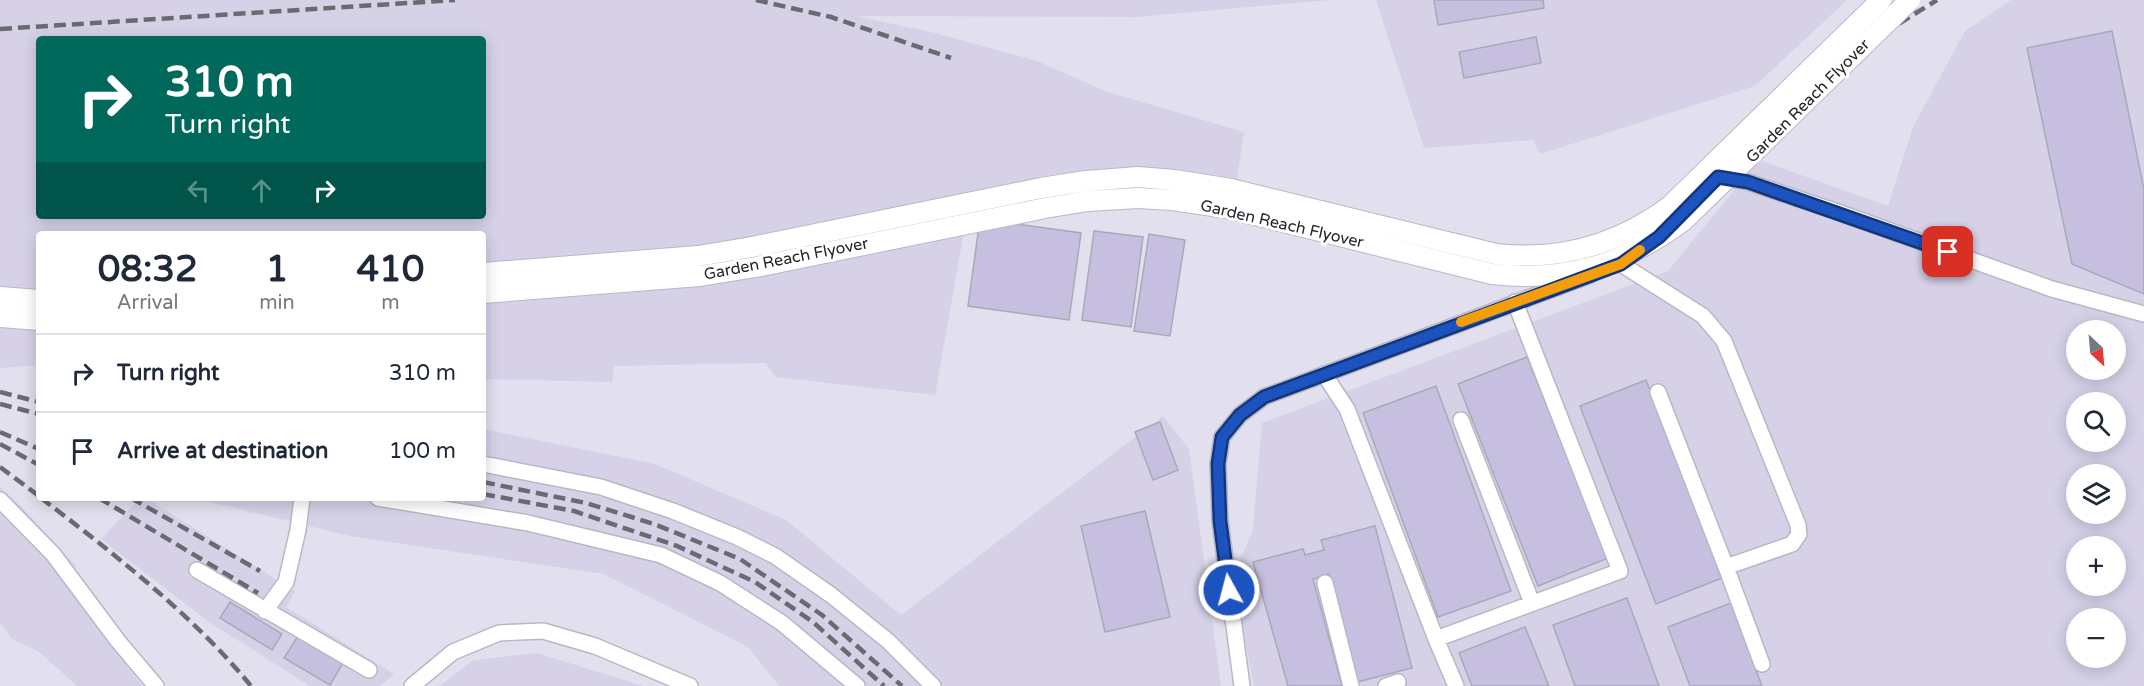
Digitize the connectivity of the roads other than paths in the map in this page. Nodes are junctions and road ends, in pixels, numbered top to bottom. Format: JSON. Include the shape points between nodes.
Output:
{"nodes":[{"id":1,"x":1881,"y":0,"type":"edge"},
{"id":2,"x":1888,"y":0,"type":"edge"},
{"id":3,"x":1910,"y":0,"type":"edge"},
{"id":4,"x":1718,"y":177,"type":"junction"},
{"id":5,"x":1621,"y":264,"type":"junction"},
{"id":6,"x":486,"y":273,"type":"edge"},
{"id":7,"x":486,"y":293,"type":"edge"},
{"id":8,"x":0,"y":297,"type":"edge"},
{"id":9,"x":36,"y":300,"type":"edge"},
{"id":10,"x":1515,"y":302,"type":"junction"},
{"id":11,"x":2144,"y":314,"type":"edge"},
{"id":12,"x":0,"y":317,"type":"edge"},
{"id":13,"x":36,"y":320,"type":"edge"},
{"id":14,"x":1324,"y":374,"type":"junction"},
{"id":15,"x":1658,"y":392,"type":"dead end"},
{"id":16,"x":1461,"y":420,"type":"dead end"},
{"id":17,"x":486,"y":465,"type":"edge"},
{"id":18,"x":0,"y":501,"type":"edge"},
{"id":19,"x":302,"y":501,"type":"edge"},
{"id":20,"x":396,"y":501,"type":"edge"},
{"id":21,"x":1726,"y":567,"type":"junction"},
{"id":22,"x":197,"y":570,"type":"dead end"},
{"id":23,"x":1325,"y":583,"type":"dead end"},
{"id":24,"x":1532,"y":603,"type":"junction"},
{"id":25,"x":265,"y":611,"type":"junction"},
{"id":26,"x":1436,"y":639,"type":"junction"},
{"id":27,"x":1762,"y":664,"type":"dead end"},
{"id":28,"x":369,"y":670,"type":"dead end"},
{"id":29,"x":156,"y":686,"type":"edge"},
{"id":30,"x":412,"y":686,"type":"edge"},
{"id":31,"x":690,"y":686,"type":"edge"},
{"id":32,"x":857,"y":686,"type":"edge"},
{"id":33,"x":933,"y":686,"type":"edge"},
{"id":34,"x":1242,"y":686,"type":"edge"},
{"id":35,"x":1351,"y":686,"type":"edge"},
{"id":36,"x":1456,"y":686,"type":"edge"}],
"edges":[{"from":1,"to":6,"type":"main road","name":"Garden Reach Flyover","bridge":true,"via":[[1670,206],[1635,230],[1575,252],[1496,254],[1231,189],[1138,177],[1041,188],[698,256]]},
{"from":2,"to":4,"type":"street"},
{"from":3,"to":7,"type":"main road","name":"Garden Reach Flyover","bridge":true,"via":[[1683,222],[1634,253],[1579,271],[1536,276],[1492,274],[1227,208],[1138,198],[1045,208],[700,276]]},
{"from":4,"to":5,"type":"street","via":[[1659,237]]},
{"from":4,"to":11,"type":"street","via":[[1748,182],[2052,290]]},
{"from":5,"to":10,"type":"street"},
{"from":5,"to":21,"type":"street","via":[[1703,316],[1724,341],[1798,525],[1799,534],[1792,544]]},
{"from":8,"to":9,"type":"main road"},
{"from":10,"to":14,"type":"street"},
{"from":10,"to":24,"type":"street","via":[[1620,571]]},
{"from":12,"to":13,"type":"main road"},
{"from":14,"to":26,"type":"street","via":[[1347,410]]},
{"from":14,"to":34,"type":"street","via":[[1264,397],[1240,415],[1222,437],[1218,464],[1220,521]]},
{"from":15,"to":21,"type":"street"},
{"from":16,"to":24,"type":"street"},
{"from":17,"to":33,"type":"street","via":[[601,487],[737,537],[775,556],[831,595],[888,641]]},
{"from":18,"to":29,"type":"street","via":[[53,554]]},
{"from":19,"to":25,"type":"street","via":[[286,582]]},
{"from":20,"to":32,"type":"street","via":[[528,523],[661,555],[720,583],[782,623]]},
{"from":21,"to":27,"type":"street"},
{"from":22,"to":25,"type":"street"},
{"from":23,"to":35,"type":"street"},
{"from":24,"to":26,"type":"street"},
{"from":25,"to":28,"type":"street"},
{"from":26,"to":36,"type":"street"},
{"from":30,"to":31,"type":"street","via":[[453,652],[499,633],[543,631],[595,646]]}]}
